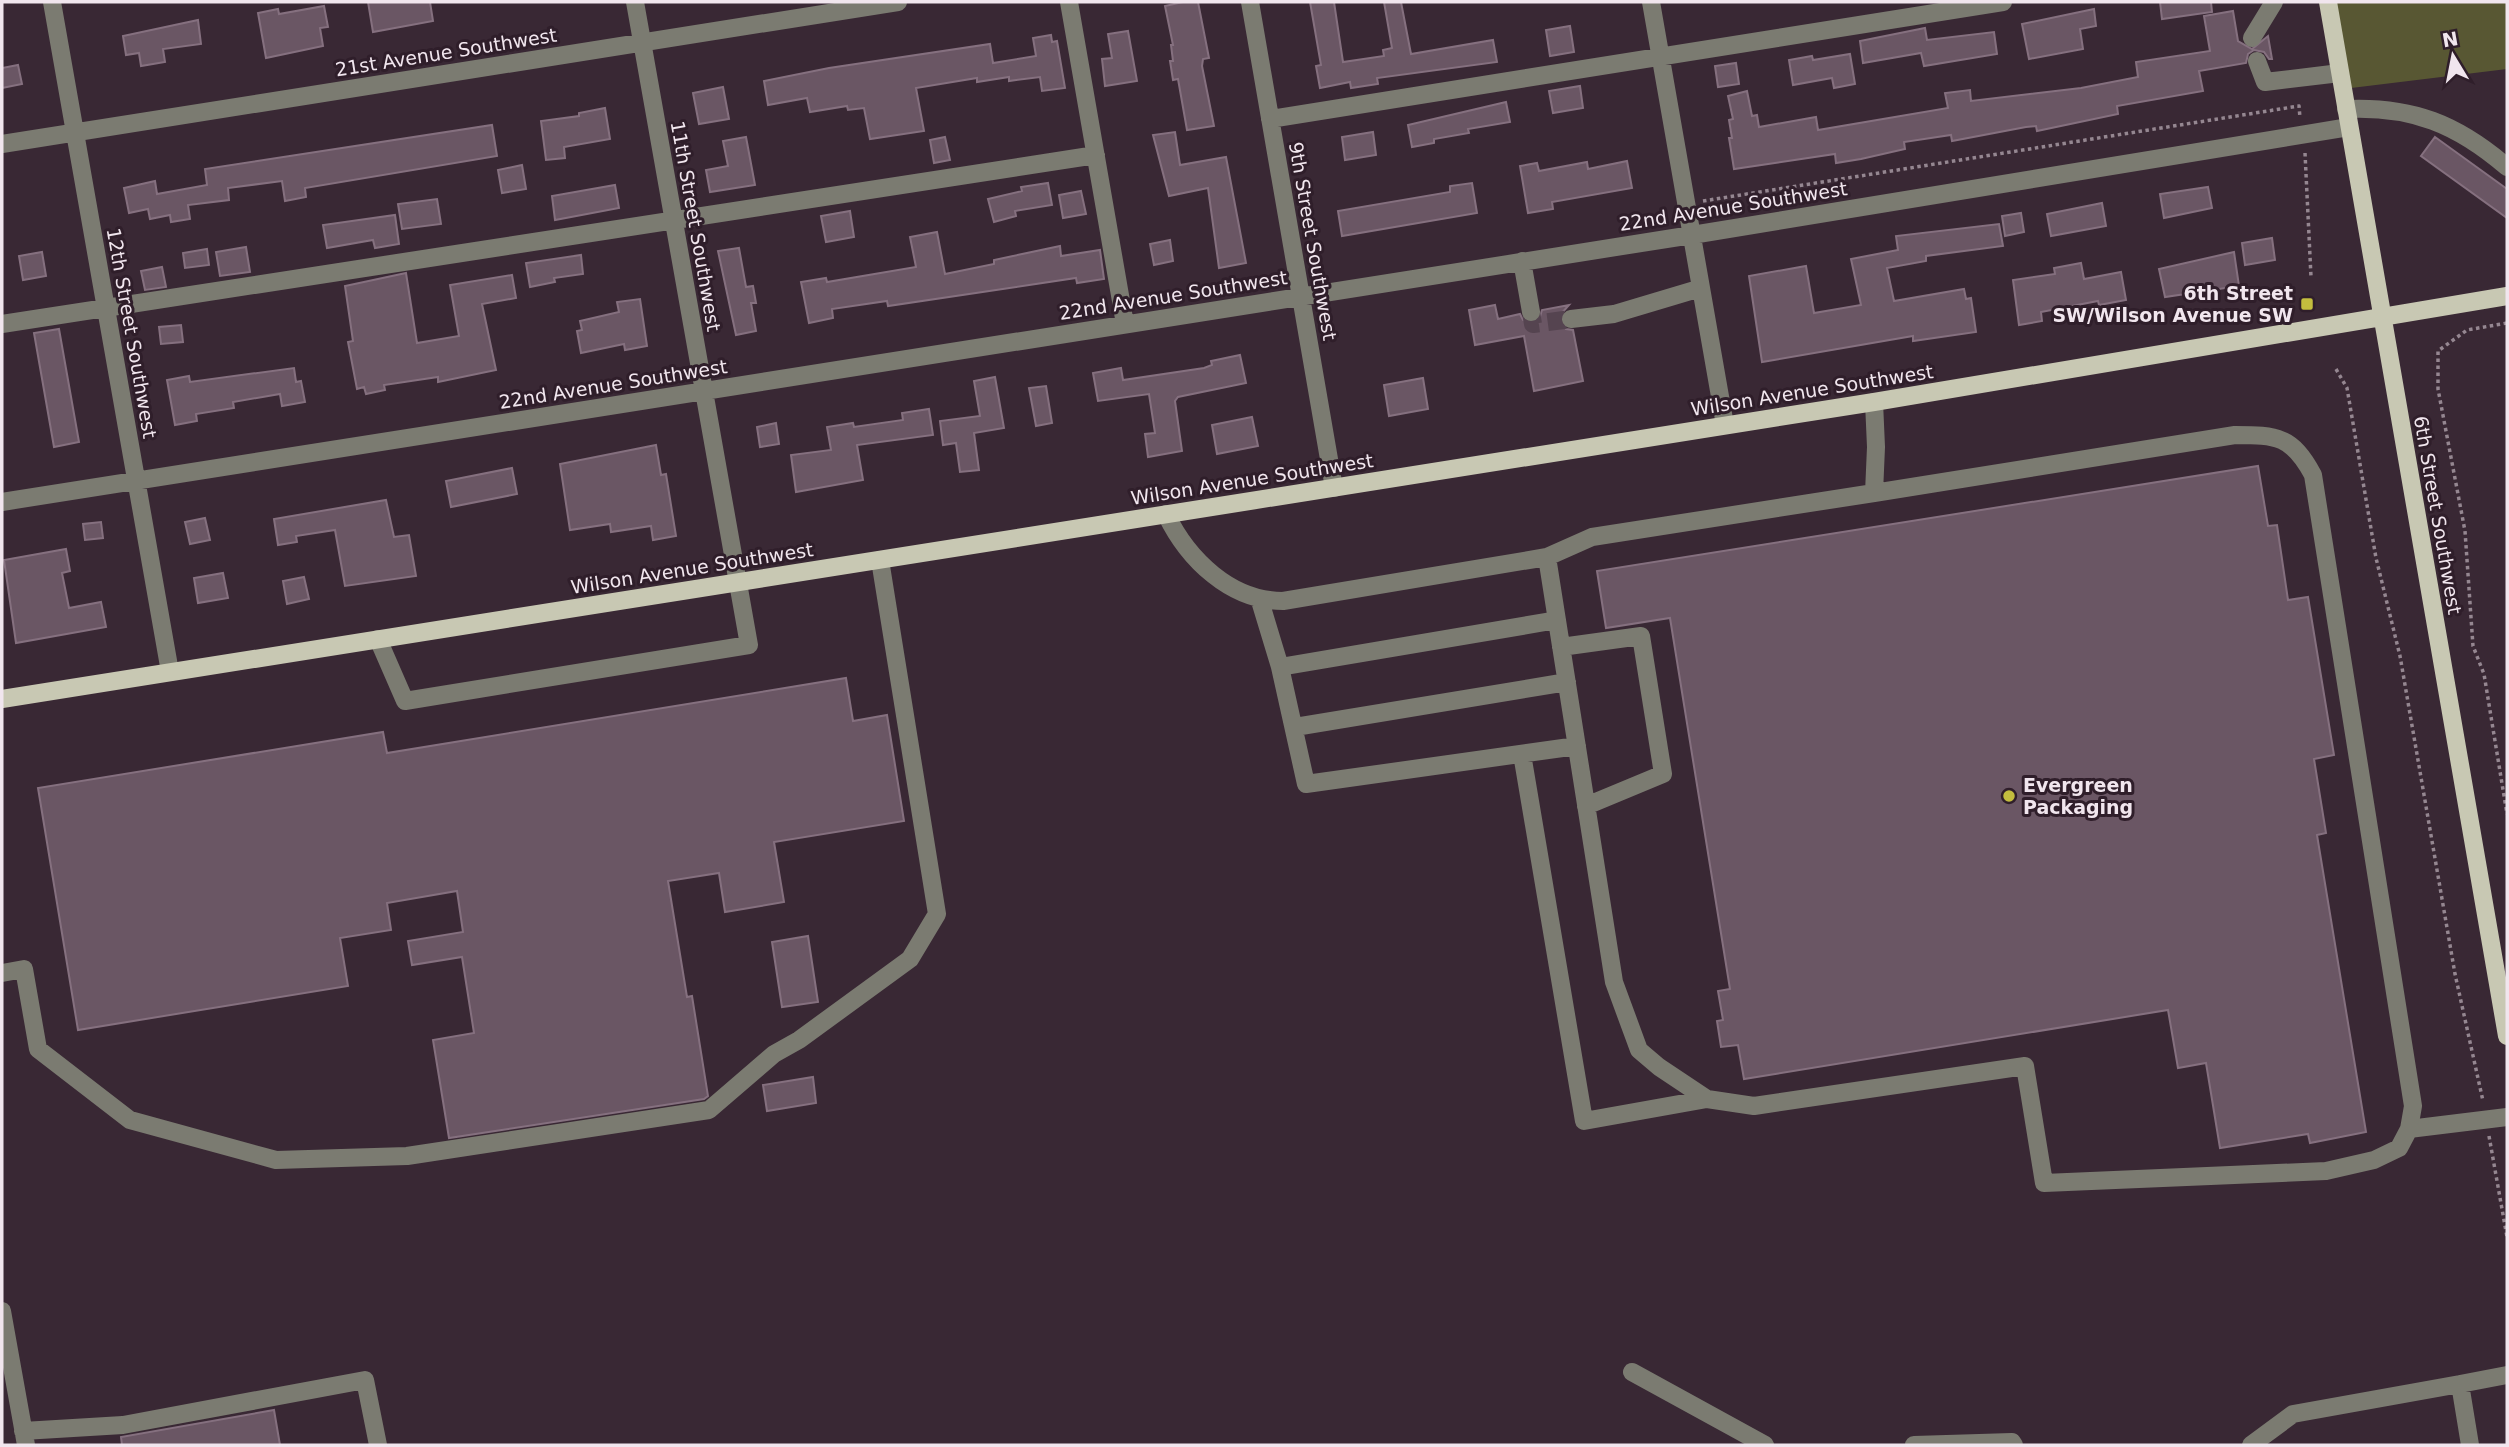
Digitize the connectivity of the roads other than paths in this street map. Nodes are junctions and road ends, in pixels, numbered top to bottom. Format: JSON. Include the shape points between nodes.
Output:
{"nodes":[{"id":1,"x":52,"y":2,"type":"edge"},
{"id":2,"x":635,"y":2,"type":"edge"},
{"id":3,"x":898,"y":2,"type":"edge"},
{"id":4,"x":1069,"y":2,"type":"edge"},
{"id":5,"x":1250,"y":2,"type":"edge"},
{"id":6,"x":1651,"y":2,"type":"edge"},
{"id":7,"x":2003,"y":2,"type":"edge"},
{"id":8,"x":2274,"y":2,"type":"edge"},
{"id":9,"x":2328,"y":2,"type":"edge"},
{"id":10,"x":2252,"y":38,"type":"dead end"},
{"id":11,"x":642,"y":43,"type":"junction"},
{"id":12,"x":1660,"y":57,"type":"junction"},
{"id":13,"x":2257,"y":61,"type":"dead end"},
{"id":14,"x":2340,"y":73,"type":"junction"},
{"id":15,"x":2348,"y":118,"type":"junction"},
{"id":16,"x":1270,"y":120,"type":"junction"},
{"id":17,"x":75,"y":133,"type":"junction"},
{"id":18,"x":2,"y":144,"type":"edge"},
{"id":19,"x":1096,"y":156,"type":"junction"},
{"id":20,"x":2507,"y":167,"type":"edge"},
{"id":21,"x":673,"y":220,"type":"junction"},
{"id":22,"x":1692,"y":235,"type":"junction"},
{"id":23,"x":1522,"y":261,"type":"junction"},
{"id":24,"x":1701,"y":288,"type":"junction"},
{"id":25,"x":1301,"y":296,"type":"junction"},
{"id":26,"x":2507,"y":296,"type":"edge"},
{"id":27,"x":106,"y":307,"type":"junction"},
{"id":28,"x":1531,"y":312,"type":"dead end"},
{"id":29,"x":2382,"y":317,"type":"junction"},
{"id":30,"x":1571,"y":319,"type":"tunnel mouth"},
{"id":31,"x":2,"y":324,"type":"edge"},
{"id":32,"x":1125,"y":324,"type":"junction"},
{"id":33,"x":703,"y":391,"type":"junction"},
{"id":34,"x":1874,"y":402,"type":"junction"},
{"id":35,"x":1725,"y":425,"type":"junction"},
{"id":36,"x":136,"y":480,"type":"junction"},
{"id":37,"x":1334,"y":488,"type":"junction"},
{"id":38,"x":1874,"y":493,"type":"junction"},
{"id":39,"x":2,"y":502,"type":"edge"},
{"id":40,"x":1166,"y":514,"type":"junction"},
{"id":41,"x":1547,"y":557,"type":"junction"},
{"id":42,"x":880,"y":559,"type":"junction"},
{"id":43,"x":736,"y":582,"type":"junction"},
{"id":44,"x":1260,"y":601,"type":"junction"},
{"id":45,"x":1557,"y":620,"type":"junction"},
{"id":46,"x":377,"y":639,"type":"junction"},
{"id":47,"x":1561,"y":647,"type":"junction"},
{"id":48,"x":1280,"y":667,"type":"junction"},
{"id":49,"x":170,"y":672,"type":"junction"},
{"id":50,"x":1567,"y":682,"type":"junction"},
{"id":51,"x":2,"y":699,"type":"edge"},
{"id":52,"x":1295,"y":727,"type":"junction"},
{"id":53,"x":1577,"y":746,"type":"junction"},
{"id":54,"x":1522,"y":754,"type":"junction"},
{"id":55,"x":1586,"y":806,"type":"junction"},
{"id":56,"x":2,"y":974,"type":"edge"},
{"id":57,"x":2507,"y":1036,"type":"edge"},
{"id":58,"x":1707,"y":1098,"type":"junction"},
{"id":59,"x":2507,"y":1118,"type":"edge"},
{"id":60,"x":2409,"y":1129,"type":"junction"},
{"id":61,"x":2,"y":1311,"type":"edge"},
{"id":62,"x":1632,"y":1372,"type":"dead end"},
{"id":63,"x":2507,"y":1375,"type":"edge"},
{"id":64,"x":2460,"y":1384,"type":"junction"},
{"id":65,"x":25,"y":1438,"type":"edge"},
{"id":66,"x":378,"y":1445,"type":"edge"},
{"id":67,"x":1765,"y":1445,"type":"edge"},
{"id":68,"x":1913,"y":1445,"type":"edge"},
{"id":69,"x":2014,"y":1445,"type":"edge"},
{"id":70,"x":2251,"y":1445,"type":"edge"},
{"id":71,"x":2470,"y":1445,"type":"edge"}],
"edges":[{"from":1,"to":17,"type":"street","name":"12th Street Southwest"},
{"from":2,"to":11,"type":"street","name":"11th Street Southwest"},
{"from":3,"to":11,"type":"street","name":"21st Avenue Southwest"},
{"from":4,"to":19,"type":"street"},
{"from":5,"to":16,"type":"street","name":"9th Street Southwest"},
{"from":6,"to":12,"type":"street"},
{"from":7,"to":12,"type":"street"},
{"from":8,"to":10,"type":"street"},
{"from":9,"to":14,"type":"main road","name":"6th Street Southwest"},
{"from":11,"to":17,"type":"street","name":"21st Avenue Southwest"},
{"from":11,"to":21,"type":"street","name":"11th Street Southwest"},
{"from":12,"to":16,"type":"street"},
{"from":12,"to":22,"type":"street"},
{"from":13,"to":14,"type":"street","via":[[2265,82]]},
{"from":14,"to":15,"type":"main road","name":"6th Street Southwest"},
{"from":15,"to":20,"type":"street","name":"22nd Avenue Southwest","via":[[2383,107],[2436,120]]},
{"from":15,"to":22,"type":"street","name":"22nd Avenue Southwest"},
{"from":15,"to":29,"type":"main road","name":"6th Street Southwest"},
{"from":16,"to":25,"type":"street","name":"9th Street Southwest"},
{"from":17,"to":18,"type":"street","name":"21st Avenue Southwest"},
{"from":17,"to":27,"type":"street","name":"12th Street Southwest"},
{"from":19,"to":21,"type":"street"},
{"from":19,"to":32,"type":"street"},
{"from":21,"to":27,"type":"street"},
{"from":21,"to":33,"type":"street","name":"11th Street Southwest"},
{"from":22,"to":23,"type":"street","name":"22nd Avenue Southwest"},
{"from":22,"to":24,"type":"street"},
{"from":23,"to":25,"type":"street","name":"22nd Avenue Southwest"},
{"from":23,"to":28,"type":"street"},
{"from":24,"to":30,"type":"street","via":[[1614,314]]},
{"from":24,"to":35,"type":"street"},
{"from":25,"to":32,"type":"street","name":"22nd Avenue Southwest"},
{"from":25,"to":37,"type":"street","name":"9th Street Southwest"},
{"from":26,"to":29,"type":"main road","name":"Wilson Avenue Southwest"},
{"from":27,"to":31,"type":"street"},
{"from":27,"to":36,"type":"street","name":"12th Street Southwest"},
{"from":29,"to":34,"type":"main road","name":"Wilson Avenue Southwest"},
{"from":29,"to":57,"type":"main road","name":"6th Street Southwest"},
{"from":32,"to":33,"type":"street","name":"22nd Avenue Southwest"},
{"from":33,"to":36,"type":"street","name":"22nd Avenue Southwest"},
{"from":33,"to":43,"type":"street","name":"11th Street Southwest"},
{"from":34,"to":35,"type":"main road","name":"Wilson Avenue Southwest"},
{"from":34,"to":38,"type":"street"},
{"from":35,"to":37,"type":"main road","name":"Wilson Avenue Southwest"},
{"from":36,"to":39,"type":"street","name":"22nd Avenue Southwest"},
{"from":36,"to":49,"type":"street","name":"12th Street Southwest"},
{"from":37,"to":40,"type":"main road","name":"Wilson Avenue Southwest"},
{"from":38,"to":41,"type":"street","via":[[1592,537]]},
{"from":38,"to":60,"type":"street","via":[[2235,435],[2272,435],[2287,441],[2303,457],[2313,475],[2390,952],[2413,1106]]},
{"from":40,"to":42,"type":"main road","name":"Wilson Avenue Southwest"},
{"from":40,"to":44,"type":"street","via":[[1178,538],[1222,583]]},
{"from":41,"to":44,"type":"street"},
{"from":41,"to":45,"type":"street"},
{"from":42,"to":43,"type":"main road","name":"Wilson Avenue Southwest"},
{"from":42,"to":56,"type":"street","via":[[937,914],[910,959],[774,1054],[709,1110],[407,1156],[276,1160],[130,1120],[38,1049],[24,969]]},
{"from":43,"to":46,"type":"main road","name":"Wilson Avenue Southwest"},
{"from":43,"to":46,"type":"street","name":"11th Street Southwest","via":[[749,645],[405,701]]},
{"from":44,"to":48,"type":"street"},
{"from":45,"to":47,"type":"street"},
{"from":45,"to":48,"type":"street"},
{"from":46,"to":49,"type":"main road","name":"Wilson Avenue Southwest"},
{"from":47,"to":50,"type":"street"},
{"from":47,"to":55,"type":"street","via":[[1641,636],[1662,774]]},
{"from":48,"to":52,"type":"street"},
{"from":49,"to":51,"type":"main road","name":"Wilson Avenue Southwest"},
{"from":50,"to":52,"type":"street"},
{"from":50,"to":53,"type":"street"},
{"from":52,"to":54,"type":"street","via":[[1306,784]]},
{"from":53,"to":54,"type":"street"},
{"from":53,"to":55,"type":"street"},
{"from":54,"to":58,"type":"street","via":[[1584,1121]]},
{"from":55,"to":58,"type":"street","via":[[1614,982],[1628,1027],[1639,1050]]},
{"from":58,"to":60,"type":"street","via":[[1754,1106],[2025,1066],[2044,1183],[2326,1171],[2374,1160],[2399,1148]]},
{"from":59,"to":60,"type":"street"},
{"from":61,"to":65,"type":"street"},
{"from":62,"to":67,"type":"street"},
{"from":63,"to":64,"type":"street"},
{"from":64,"to":70,"type":"street","via":[[2293,1414]]},
{"from":64,"to":71,"type":"street"},
{"from":65,"to":66,"type":"street","via":[[123,1425],[365,1380]]},
{"from":68,"to":69,"type":"street"}]}
